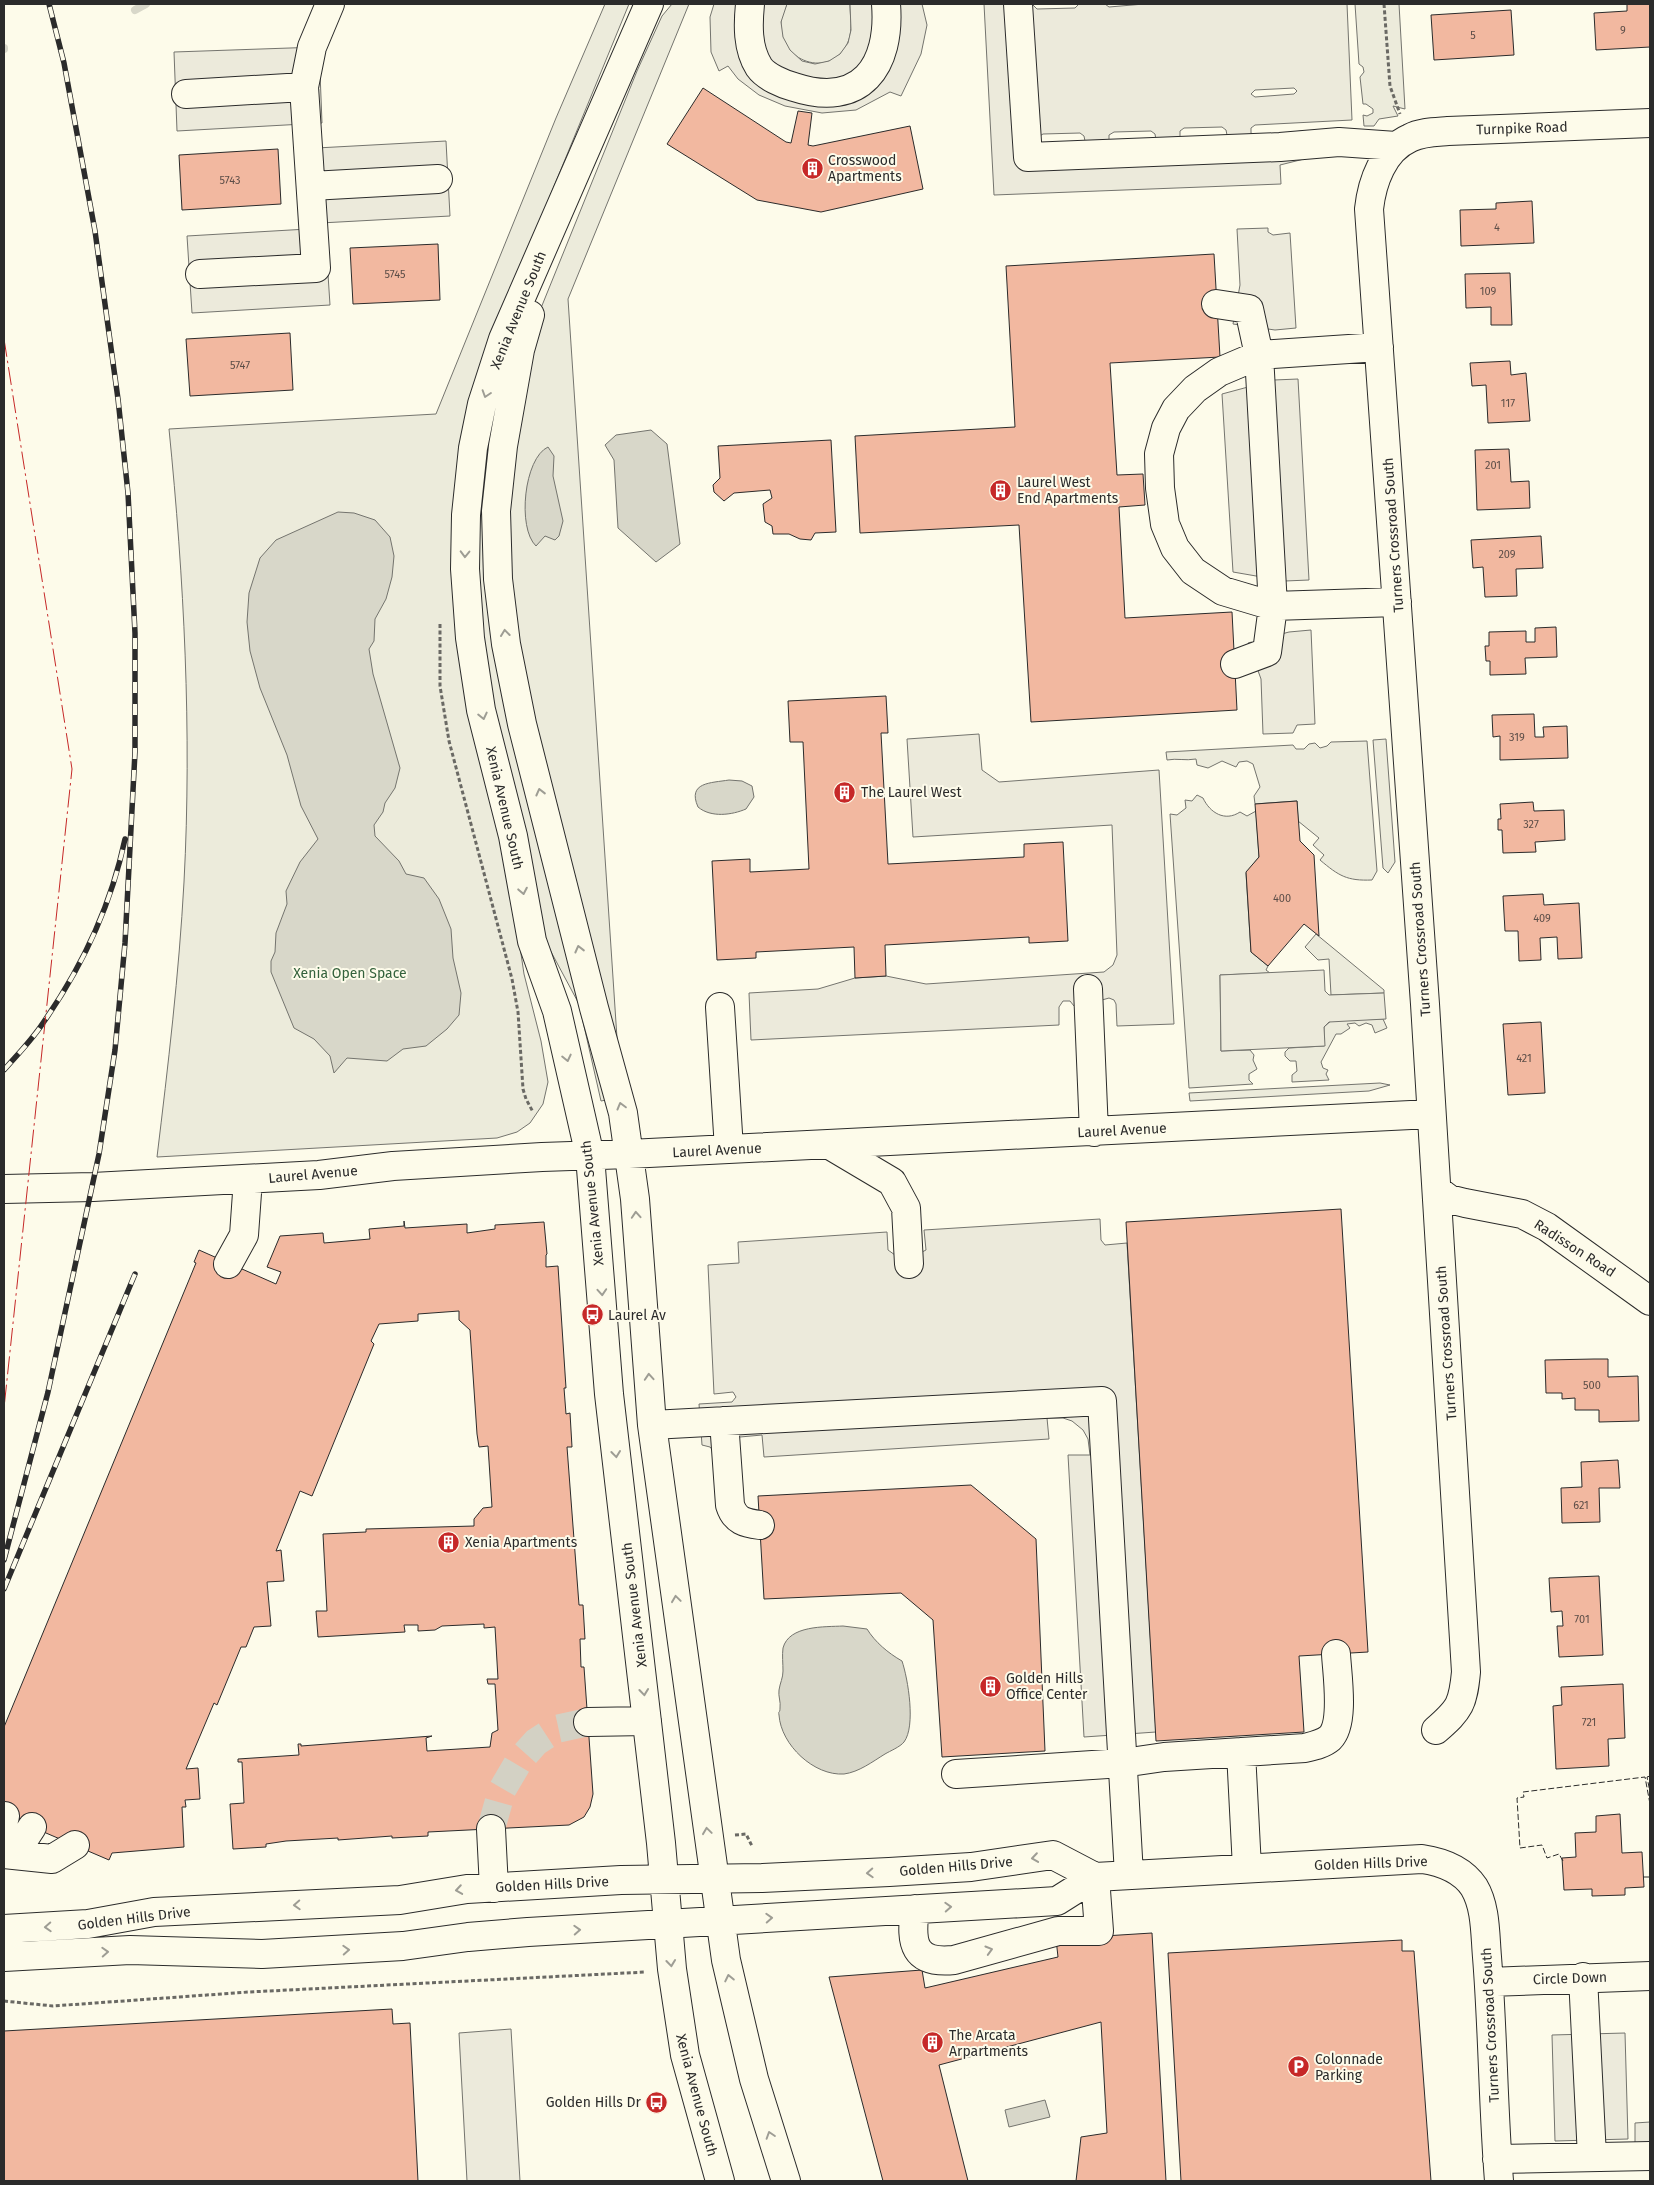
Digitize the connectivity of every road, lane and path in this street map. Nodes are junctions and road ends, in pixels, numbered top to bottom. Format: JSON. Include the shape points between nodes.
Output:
{"nodes":[{"id":1,"x":330,"y":4,"type":"edge"},
{"id":2,"x":649,"y":4,"type":"edge"},
{"id":3,"x":750,"y":4,"type":"edge"},
{"id":4,"x":886,"y":4,"type":"edge"},
{"id":5,"x":1018,"y":4,"type":"edge"},
{"id":6,"x":1384,"y":4,"type":"edge"},
{"id":7,"x":304,"y":87,"type":"junction"},
{"id":8,"x":186,"y":94,"type":"dead end"},
{"id":9,"x":1403,"y":118,"type":"dead end"},
{"id":10,"x":1650,"y":122,"type":"edge"},
{"id":11,"x":1396,"y":146,"type":"junction"},
{"id":12,"x":438,"y":179,"type":"dead end"},
{"id":13,"x":311,"y":186,"type":"junction"},
{"id":14,"x":570,"y":187,"type":"junction"},
{"id":15,"x":200,"y":274,"type":"dead end"},
{"id":16,"x":1216,"y":304,"type":"dead end"},
{"id":17,"x":1379,"y":347,"type":"junction"},
{"id":18,"x":1260,"y":356,"type":"junction"},
{"id":19,"x":1398,"y":602,"type":"junction"},
{"id":20,"x":1272,"y":606,"type":"junction"},
{"id":21,"x":1235,"y":664,"type":"dead end"},
{"id":22,"x":1088,"y":989,"type":"dead end"},
{"id":23,"x":720,"y":1007,"type":"dead end"},
{"id":24,"x":1431,"y":1114,"type":"junction"},
{"id":25,"x":1094,"y":1132,"type":"junction"},
{"id":26,"x":828,"y":1144,"type":"junction"},
{"id":27,"x":729,"y":1149,"type":"junction"},
{"id":28,"x":630,"y":1154,"type":"junction"},
{"id":29,"x":590,"y":1156,"type":"junction"},
{"id":30,"x":248,"y":1179,"type":"junction"},
{"id":31,"x":4,"y":1189,"type":"edge"},
{"id":32,"x":1437,"y":1190,"type":"junction"},
{"id":33,"x":909,"y":1264,"type":"dead end"},
{"id":34,"x":236,"y":1268,"type":"dead end"},
{"id":35,"x":1650,"y":1301,"type":"edge"},
{"id":36,"x":724,"y":1421,"type":"junction"},
{"id":37,"x":652,"y":1425,"type":"junction"},
{"id":38,"x":760,"y":1525,"type":"dead end"},
{"id":39,"x":1336,"y":1654,"type":"dead end"},
{"id":40,"x":647,"y":1721,"type":"junction"},
{"id":41,"x":588,"y":1722,"type":"tunnel mouth"},
{"id":42,"x":1436,"y":1730,"type":"dead end"},
{"id":43,"x":1241,"y":1752,"type":"junction"},
{"id":44,"x":1123,"y":1763,"type":"junction"},
{"id":45,"x":956,"y":1774,"type":"dead end"},
{"id":46,"x":13,"y":1825,"type":"edge"},
{"id":47,"x":491,"y":1829,"type":"tunnel mouth"},
{"id":48,"x":732,"y":1835,"type":"dead end"},
{"id":49,"x":75,"y":1845,"type":"dead end"},
{"id":50,"x":752,"y":1846,"type":"dead end"},
{"id":51,"x":4,"y":1847,"type":"edge"},
{"id":52,"x":4,"y":1854,"type":"edge"},
{"id":53,"x":1248,"y":1868,"type":"junction"},
{"id":54,"x":1129,"y":1875,"type":"junction"},
{"id":55,"x":1462,"y":1875,"type":"joint"},
{"id":56,"x":1095,"y":1878,"type":"junction"},
{"id":57,"x":714,"y":1879,"type":"junction"},
{"id":58,"x":664,"y":1880,"type":"junction"},
{"id":59,"x":494,"y":1888,"type":"junction"},
{"id":60,"x":915,"y":1909,"type":"junction"},
{"id":61,"x":720,"y":1921,"type":"junction"},
{"id":62,"x":668,"y":1924,"type":"junction"},
{"id":63,"x":4,"y":1929,"type":"edge"},
{"id":64,"x":4,"y":1957,"type":"edge"},
{"id":65,"x":652,"y":1972,"type":"dead end"},
{"id":66,"x":1650,"y":1976,"type":"edge"},
{"id":67,"x":1583,"y":1978,"type":"junction"},
{"id":68,"x":1489,"y":1982,"type":"junction"},
{"id":69,"x":4,"y":2001,"type":"edge"},
{"id":70,"x":1650,"y":2156,"type":"edge"},
{"id":71,"x":1592,"y":2157,"type":"junction"},
{"id":72,"x":1498,"y":2170,"type":"edge"},
{"id":73,"x":720,"y":2181,"type":"edge"},
{"id":74,"x":786,"y":2181,"type":"edge"}],
"edges":[{"from":1,"to":7,"type":"street","via":[[312,47]]},
{"from":2,"to":14,"type":"street","name":"Xenia Avenue South"},
{"from":3,"to":4,"type":"street","via":[[748,24],[752,51],[759,68],[780,83],[806,91],[832,92],[858,85],[874,70],[888,26]]},
{"from":5,"to":11,"type":"street","via":[[1028,157],[1331,142]]},
{"from":6,"to":9,"type":"path","via":[[1390,86],[1395,105]]},
{"from":7,"to":8,"type":"street"},
{"from":7,"to":13,"type":"street"},
{"from":10,"to":11,"type":"street","name":"Turnpike Road","via":[[1448,131],[1411,137]]},
{"from":11,"to":17,"type":"street","name":"Turners Crossroad South","via":[[1371,188],[1369,209]]},
{"from":12,"to":13,"type":"street"},
{"from":13,"to":15,"type":"street","via":[[316,268]]},
{"from":28,"to":14,"type":"street","name":"Xenia Avenue South","one_way":true,"via":[[623,1114],[522,724],[506,644],[498,579],[496,511],[503,446],[520,350]]},
{"from":14,"to":29,"type":"street","name":"Xenia Avenue South","one_way":true,"via":[[503,339],[482,404],[473,448],[466,515],[465,570],[470,638],[481,710],[513,836],[532,941],[557,1011]]},
{"from":16,"to":18,"type":"street","via":[[1249,309]]},
{"from":17,"to":18,"type":"street"},
{"from":17,"to":19,"type":"street","name":"Turners Crossroad South"},
{"from":18,"to":20,"type":"street"},
{"from":18,"to":20,"type":"street","via":[[1219,372],[1195,389],[1176,409],[1166,428],[1159,454],[1160,488],[1164,524],[1175,548],[1193,571],[1223,591]]},
{"from":19,"to":20,"type":"street"},
{"from":19,"to":24,"type":"street","name":"Turners Crossroad South"},
{"from":20,"to":21,"type":"street","via":[[1267,652]]},
{"from":22,"to":25,"type":"street"},
{"from":23,"to":27,"type":"street"},
{"from":24,"to":25,"type":"street","name":"Laurel Avenue"},
{"from":24,"to":32,"type":"street","name":"Turners Crossroad South"},
{"from":25,"to":26,"type":"street","name":"Laurel Avenue"},
{"from":26,"to":27,"type":"street","name":"Laurel Avenue"},
{"from":26,"to":33,"type":"street","via":[[892,1182],[906,1208]]},
{"from":27,"to":28,"type":"street","name":"Laurel Avenue"},
{"from":28,"to":29,"type":"street","name":"Laurel Avenue"},
{"from":37,"to":28,"type":"street","name":"Xenia Avenue South","one_way":true},
{"from":29,"to":30,"type":"street","name":"Laurel Avenue","via":[[393,1166]]},
{"from":29,"to":40,"type":"street","name":"Xenia Avenue South","one_way":true,"via":[[609,1394]]},
{"from":30,"to":31,"type":"street","name":"Laurel Avenue"},
{"from":30,"to":34,"type":"street","via":[[244,1235]]},
{"from":32,"to":35,"type":"street","name":"Radisson Road","via":[[1450,1199],[1522,1214],[1547,1227]]},
{"from":32,"to":42,"type":"street","name":"Turners Crossroad South","via":[[1466,1672],[1463,1698],[1454,1713]]},
{"from":36,"to":37,"type":"street"},
{"from":36,"to":38,"type":"street","via":[[732,1512],[747,1523]]},
{"from":36,"to":44,"type":"street","via":[[1102,1401]]},
{"from":57,"to":37,"type":"street","name":"Xenia Avenue South","one_way":true},
{"from":39,"to":43,"type":"street","via":[[1338,1715],[1330,1738],[1305,1748]]},
{"from":40,"to":41,"type":"street"},
{"from":40,"to":58,"type":"street","name":"Xenia Avenue South"},
{"from":43,"to":44,"type":"street"},
{"from":43,"to":53,"type":"street"},
{"from":44,"to":45,"type":"street"},
{"from":44,"to":54,"type":"street"},
{"from":46,"to":51,"type":"street","via":[[23,1841]]},
{"from":47,"to":59,"type":"street"},
{"from":48,"to":50,"type":"path","via":[[746,1834]]},
{"from":49,"to":52,"type":"street","via":[[52,1859]]},
{"from":53,"to":54,"type":"street","name":"Golden Hills Drive"},
{"from":53,"to":55,"type":"street","name":"Golden Hills Drive","via":[[1422,1859],[1439,1861]]},
{"from":54,"to":56,"type":"street","name":"Golden Hills Drive"},
{"from":55,"to":68,"type":"street","name":"Turners Crossroad South","via":[[1473,1885],[1482,1907]]},
{"from":56,"to":57,"type":"street","name":"Golden Hills Drive","one_way":true,"via":[[1053,1855],[971,1867]]},
{"from":60,"to":56,"type":"street","name":"Golden Hills Drive","one_way":true,"via":[[1057,1901]]},
{"from":60,"to":56,"type":"street","one_way":true,"via":[[913,1923],[917,1949],[924,1957],[936,1962],[954,1960],[1058,1932],[1099,1931]]},
{"from":57,"to":58,"type":"street","name":"Golden Hills Drive"},
{"from":57,"to":61,"type":"street","name":"Xenia Avenue South"},
{"from":58,"to":59,"type":"street","name":"Golden Hills Drive"},
{"from":58,"to":62,"type":"street","name":"Xenia Avenue South"},
{"from":59,"to":63,"type":"street","name":"Golden Hills Drive","one_way":true,"via":[[400,1900],[154,1912],[88,1924]]},
{"from":61,"to":60,"type":"street","name":"Golden Hills Drive","one_way":true},
{"from":61,"to":62,"type":"street","name":"Golden Hills Drive"},
{"from":74,"to":61,"type":"street","name":"Xenia Avenue South","one_way":true,"via":[[740,2027]]},
{"from":64,"to":62,"type":"street","name":"Golden Hills Drive","one_way":true,"via":[[130,1950],[262,1954]]},
{"from":62,"to":73,"type":"street","name":"Xenia Avenue South","one_way":true,"via":[[680,2036]]},
{"from":65,"to":69,"type":"path","via":[[249,1992],[53,2006]]},
{"from":66,"to":67,"type":"street","name":"Circle Down"},
{"from":67,"to":68,"type":"street","name":"Circle Down"},
{"from":67,"to":71,"type":"street"},
{"from":68,"to":72,"type":"street","name":"Turners Crossroad South"},
{"from":70,"to":71,"type":"street"},
{"from":71,"to":72,"type":"street"}]}
